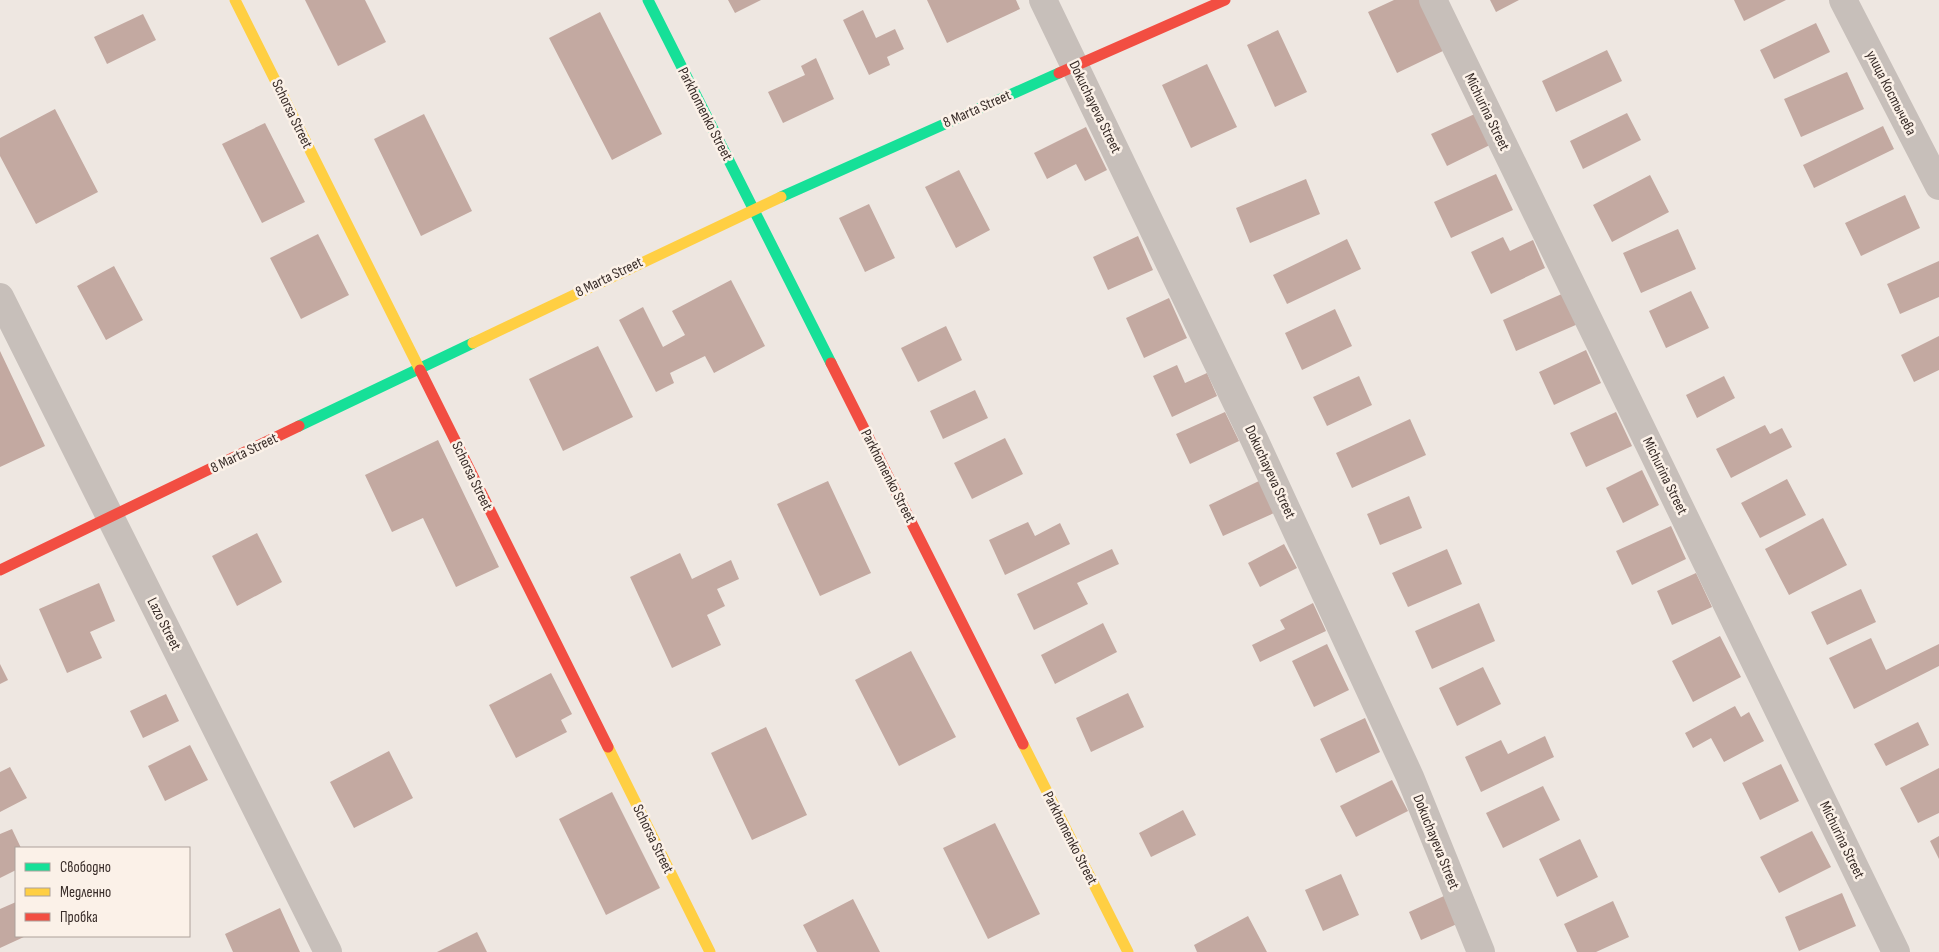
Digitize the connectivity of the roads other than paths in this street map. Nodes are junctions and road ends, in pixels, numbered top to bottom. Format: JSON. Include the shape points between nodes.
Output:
{"nodes":[{"id":1,"x":235,"y":0,"type":"edge"},
{"id":2,"x":648,"y":0,"type":"edge"},
{"id":3,"x":1043,"y":0,"type":"edge"},
{"id":4,"x":1225,"y":0,"type":"edge"},
{"id":5,"x":1433,"y":0,"type":"edge"},
{"id":6,"x":1843,"y":0,"type":"edge"},
{"id":7,"x":1076,"y":66,"type":"junction"},
{"id":8,"x":1939,"y":186,"type":"edge"},
{"id":9,"x":753,"y":209,"type":"junction"},
{"id":10,"x":0,"y":297,"type":"edge"},
{"id":11,"x":419,"y":369,"type":"junction"},
{"id":12,"x":110,"y":517,"type":"junction"},
{"id":13,"x":0,"y":570,"type":"edge"},
{"id":14,"x":328,"y":952,"type":"edge"},
{"id":15,"x":710,"y":952,"type":"edge"},
{"id":16,"x":1128,"y":952,"type":"edge"},
{"id":17,"x":1481,"y":952,"type":"edge"},
{"id":18,"x":1896,"y":952,"type":"edge"}],
"edges":[{"from":1,"to":11,"type":"street","name":"Schorsa Street"},
{"from":2,"to":9,"type":"street","name":"Parkhomenko Street"},
{"from":3,"to":7,"type":"street","name":"Dokuchayeva Street"},
{"from":4,"to":7,"type":"street","name":"8 Marta Street"},
{"from":5,"to":18,"type":"street","name":"Michurina Street"},
{"from":6,"to":8,"type":"street","name":"улица Костычева"},
{"from":7,"to":9,"type":"street","name":"8 Marta Street"},
{"from":7,"to":17,"type":"street","name":"Dokuchayeva Street","via":[[1406,768]]},
{"from":9,"to":11,"type":"street","name":"8 Marta Street"},
{"from":9,"to":16,"type":"street","name":"Parkhomenko Street"},
{"from":10,"to":12,"type":"street","name":"Lazo Street"},
{"from":11,"to":12,"type":"street","name":"8 Marta Street"},
{"from":11,"to":15,"type":"street","name":"Schorsa Street"},
{"from":12,"to":13,"type":"street","name":"8 Marta Street"},
{"from":12,"to":14,"type":"street","name":"Lazo Street"}]}
